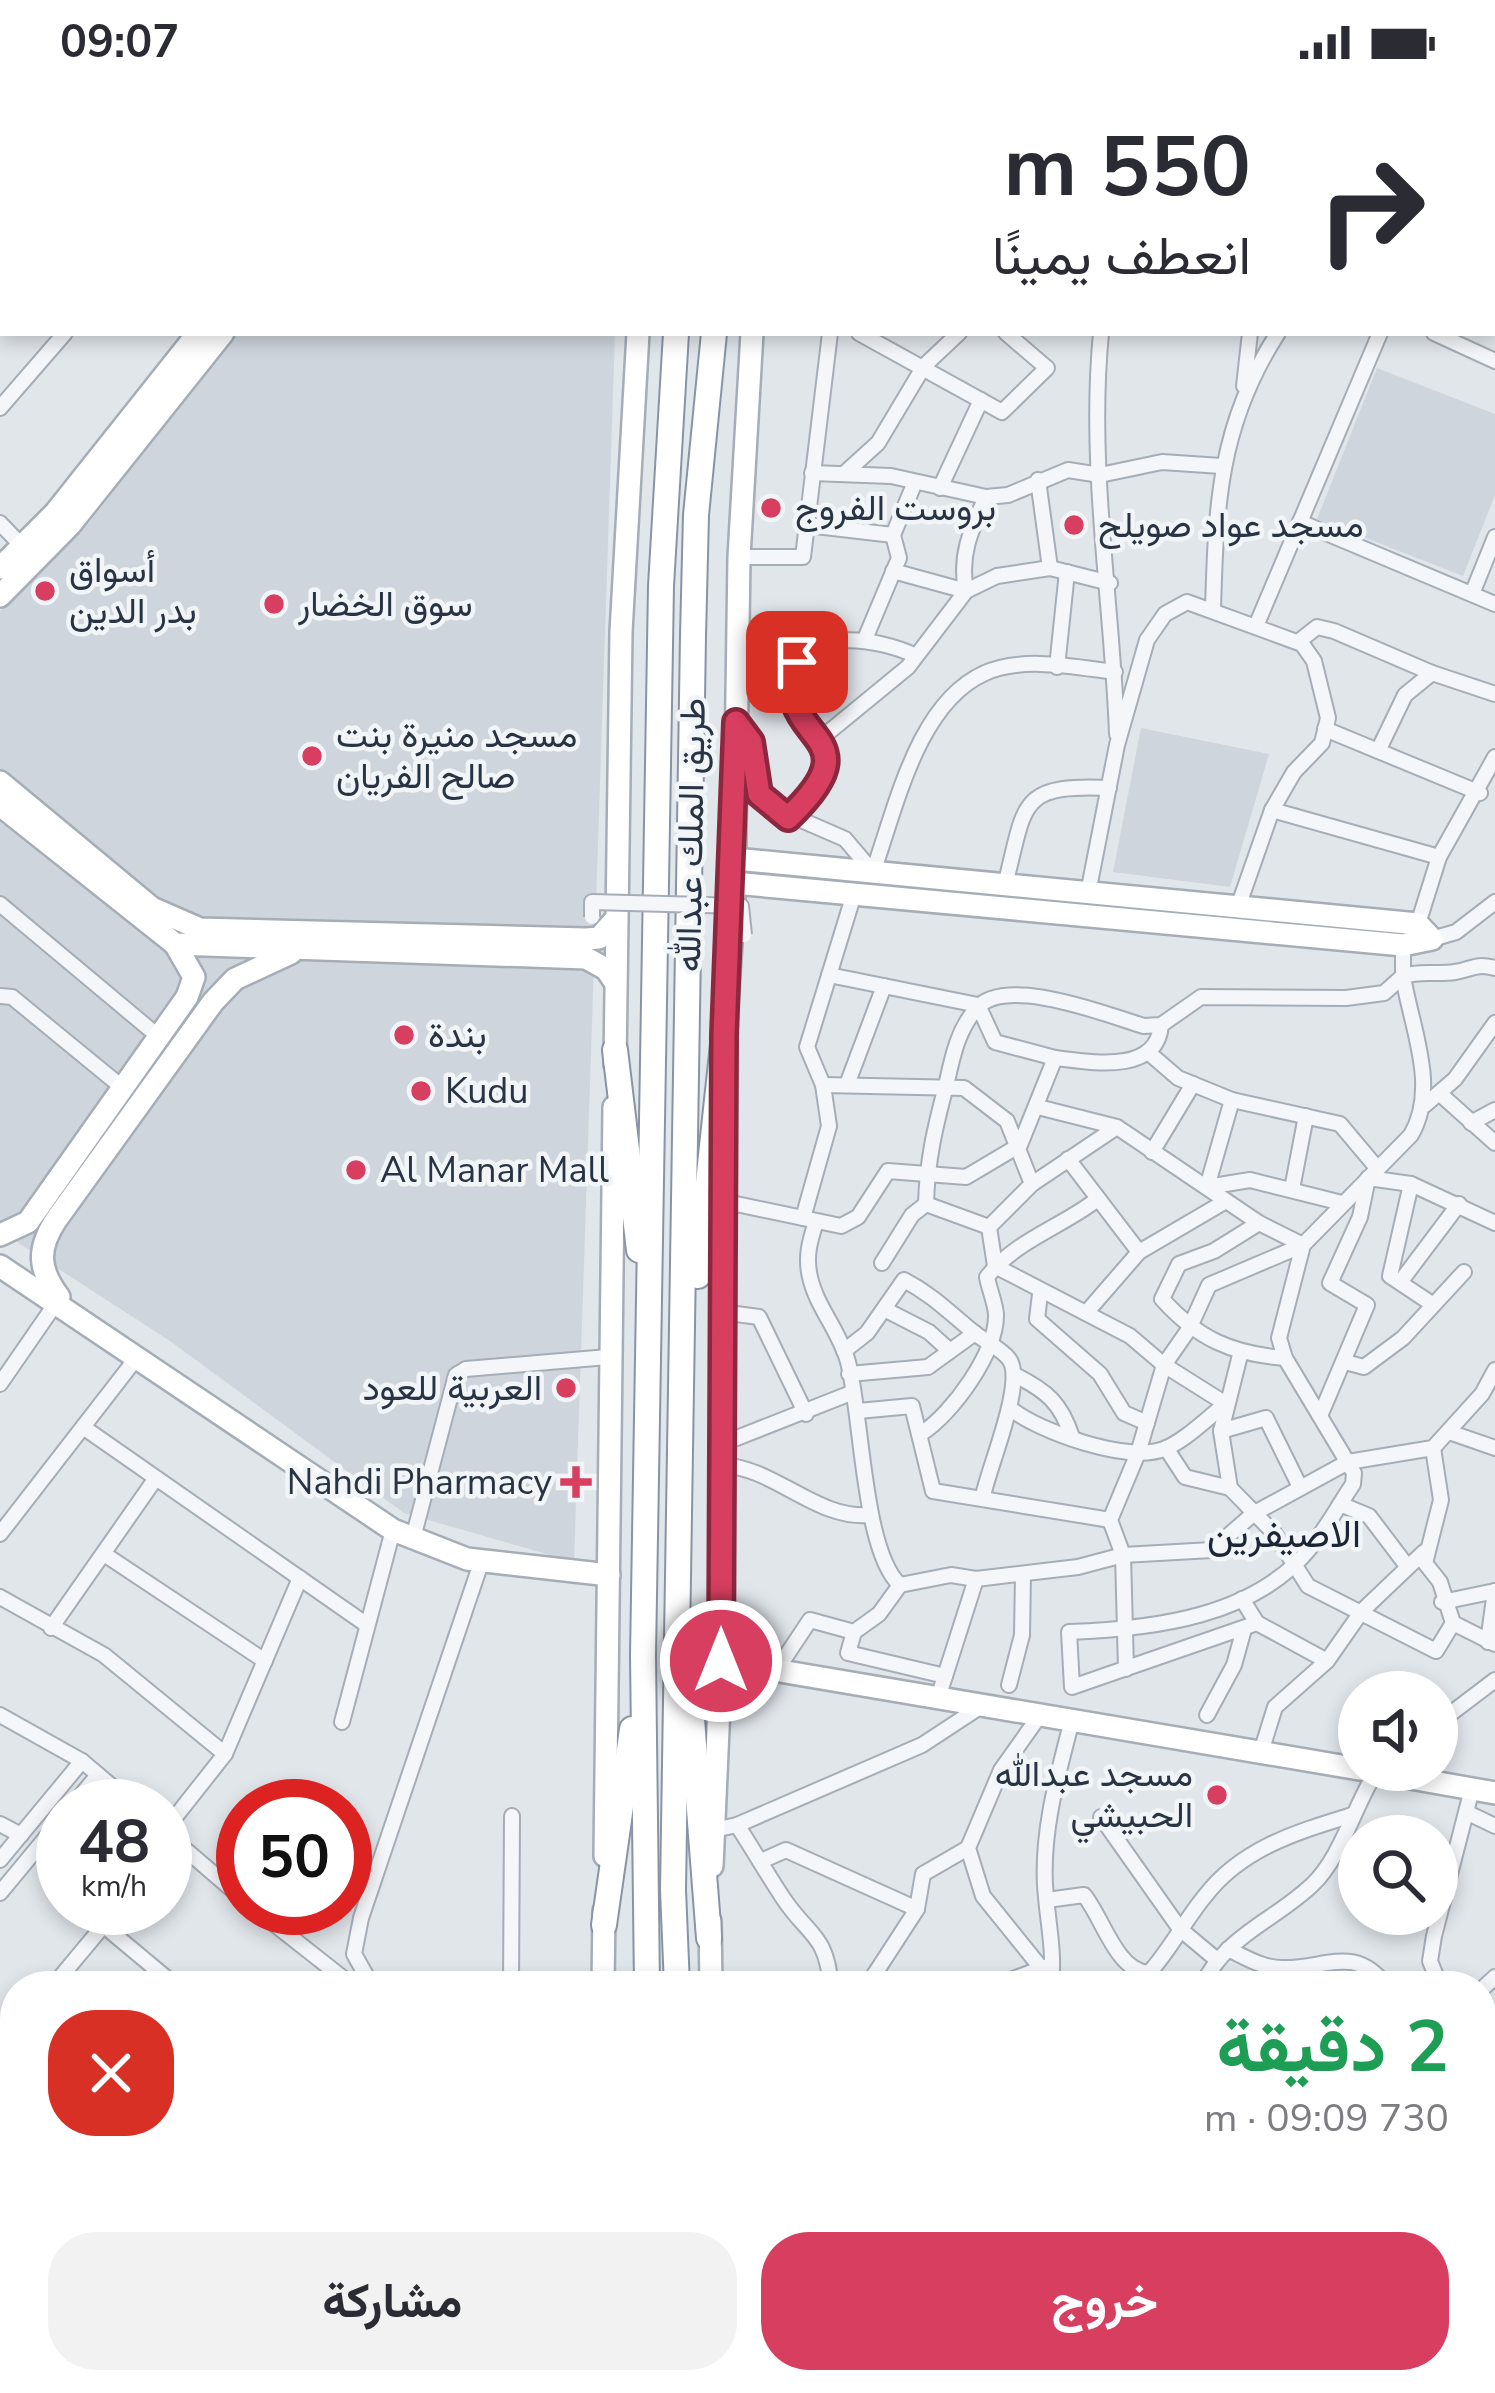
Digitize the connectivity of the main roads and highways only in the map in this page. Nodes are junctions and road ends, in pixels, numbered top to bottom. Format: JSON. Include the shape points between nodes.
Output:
{"nodes":[{"id":1,"x":196,"y":336,"type":"edge"},
{"id":2,"x":221,"y":336,"type":"edge"},
{"id":3,"x":638,"y":336,"type":"edge"},
{"id":4,"x":676,"y":336,"type":"edge"},
{"id":5,"x":713,"y":336,"type":"edge"},
{"id":6,"x":752,"y":336,"type":"edge"},
{"id":7,"x":0,"y":568,"type":"edge"},
{"id":8,"x":0,"y":596,"type":"edge"},
{"id":9,"x":0,"y":782,"type":"edge"},
{"id":10,"x":0,"y":806,"type":"edge"},
{"id":11,"x":734,"y":859,"type":"junction"},
{"id":12,"x":734,"y":884,"type":"junction"},
{"id":13,"x":604,"y":919,"type":"junction"},
{"id":14,"x":175,"y":944,"type":"junction"},
{"id":15,"x":298,"y":950,"type":"junction"},
{"id":16,"x":615,"y":982,"type":"junction"},
{"id":17,"x":724,"y":1035,"type":"junction"},
{"id":18,"x":615,"y":1050,"type":"junction"},
{"id":19,"x":0,"y":1235,"type":"edge"},
{"id":20,"x":0,"y":1266,"type":"edge"},
{"id":21,"x":63,"y":1307,"type":"junction"},
{"id":22,"x":648,"y":1331,"type":"junction"},
{"id":23,"x":682,"y":1422,"type":"junction"},
{"id":24,"x":609,"y":1576,"type":"junction"},
{"id":25,"x":682,"y":1597,"type":"junction"},
{"id":26,"x":643,"y":1655,"type":"junction"},
{"id":27,"x":721,"y":1661,"type":"junction"},
{"id":28,"x":1338,"y":1765,"type":"edge"},
{"id":29,"x":604,"y":1925,"type":"junction"},
{"id":30,"x":709,"y":1938,"type":"junction"},
{"id":31,"x":603,"y":1971,"type":"edge"},
{"id":32,"x":647,"y":1971,"type":"edge"},
{"id":33,"x":676,"y":1971,"type":"edge"},
{"id":34,"x":710,"y":1971,"type":"edge"}],
"edges":[{"from":1,"to":7,"type":"main road","via":[[55,513]]},
{"from":2,"to":8,"type":"main road","via":[[70,525]]},
{"from":3,"to":13,"type":"main road"},
{"from":4,"to":22,"type":"highway","name":"طريق الملك عبدالله","via":[[661,586]]},
{"from":5,"to":23,"type":"highway","name":"طريق الملك عبدالله","via":[[696,515]]},
{"from":6,"to":11,"type":"main road"},
{"from":9,"to":13,"type":"main road","via":[[152,908],[200,929],[586,939],[599,938]]},
{"from":10,"to":14,"type":"main road"},
{"from":11,"to":12,"type":"main road"},
{"from":11,"to":12,"type":"main road","via":[[1425,932],[1403,945]]},
{"from":12,"to":17,"type":"main road"},
{"from":13,"to":16,"type":"main road"},
{"from":14,"to":15,"type":"main road"},
{"from":14,"to":19,"type":"main road","via":[[194,977],[187,997],[28,1222]]},
{"from":15,"to":16,"type":"main road","via":[[586,958]]},
{"from":15,"to":21,"type":"main road","via":[[236,979],[212,1002],[42,1242],[46,1280]]},
{"from":16,"to":18,"type":"main road"},
{"from":17,"to":23,"type":"highway"},
{"from":17,"to":27,"type":"main road"},
{"from":18,"to":22,"type":"highway"},
{"from":18,"to":24,"type":"main road"},
{"from":20,"to":21,"type":"main road"},
{"from":21,"to":24,"type":"main road","via":[[403,1534],[482,1560]]},
{"from":22,"to":26,"type":"highway","name":"طريق الملك عبدالله"},
{"from":23,"to":25,"type":"highway","name":"طريق الملك عبدالله"},
{"from":24,"to":29,"type":"main road"},
{"from":25,"to":30,"type":"highway"},
{"from":25,"to":33,"type":"highway","name":"طريق الملك عبدالله"},
{"from":26,"to":29,"type":"highway"},
{"from":26,"to":32,"type":"highway","name":"طريق الملك عبدالله"},
{"from":27,"to":28,"type":"main road","via":[[941,1687],[983,1705]]},
{"from":27,"to":30,"type":"main road"},
{"from":29,"to":31,"type":"main road"},
{"from":30,"to":34,"type":"main road"}]}
